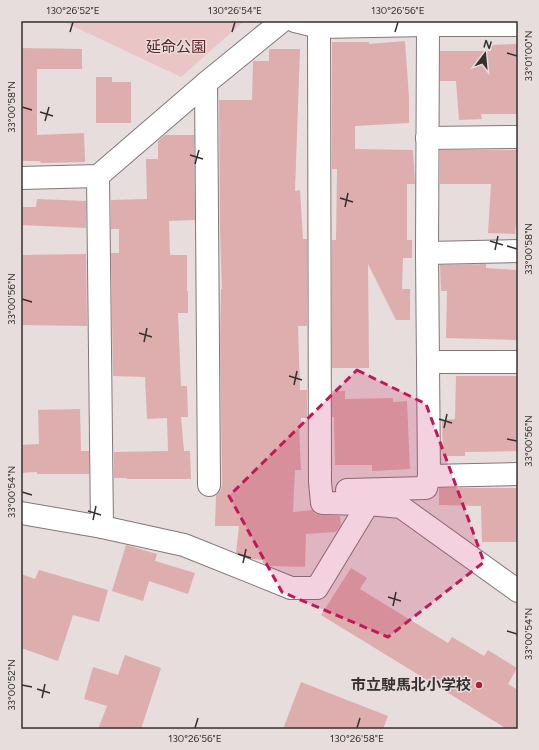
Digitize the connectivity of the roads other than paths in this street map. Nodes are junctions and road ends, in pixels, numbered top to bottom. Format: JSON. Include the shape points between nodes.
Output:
{"nodes":[{"id":1,"x":282,"y":21,"type":"edge"},
{"id":2,"x":295,"y":21,"type":"edge"},
{"id":3,"x":428,"y":25,"type":"junction"},
{"id":4,"x":518,"y":25,"type":"edge"},
{"id":5,"x":319,"y":26,"type":"junction"},
{"id":6,"x":206,"y":83,"type":"junction"},
{"id":7,"x":518,"y":137,"type":"edge"},
{"id":8,"x":427,"y":138,"type":"junction"},
{"id":9,"x":98,"y":176,"type":"junction"},
{"id":10,"x":21,"y":178,"type":"edge"},
{"id":11,"x":518,"y":251,"type":"edge"},
{"id":12,"x":427,"y":253,"type":"junction"},
{"id":13,"x":428,"y":362,"type":"junction"},
{"id":14,"x":518,"y":362,"type":"edge"},
{"id":15,"x":518,"y":474,"type":"edge"},
{"id":16,"x":429,"y":476,"type":"junction"},
{"id":17,"x":320,"y":482,"type":"junction"},
{"id":18,"x":209,"y":484,"type":"dead end"},
{"id":19,"x":368,"y":504,"type":"junction"},
{"id":20,"x":21,"y":513,"type":"edge"},
{"id":21,"x":102,"y":527,"type":"junction"},
{"id":22,"x":518,"y":591,"type":"edge"}],
"edges":[{"from":1,"to":6,"type":"street"},
{"from":2,"to":5,"type":"street"},
{"from":3,"to":4,"type":"street"},
{"from":3,"to":5,"type":"street"},
{"from":3,"to":8,"type":"street"},
{"from":5,"to":17,"type":"street"},
{"from":6,"to":9,"type":"street"},
{"from":6,"to":18,"type":"street"},
{"from":7,"to":8,"type":"street"},
{"from":8,"to":12,"type":"street"},
{"from":9,"to":10,"type":"street"},
{"from":9,"to":21,"type":"street"},
{"from":11,"to":12,"type":"street"},
{"from":12,"to":13,"type":"street"},
{"from":13,"to":14,"type":"street"},
{"from":13,"to":16,"type":"street"},
{"from":15,"to":16,"type":"street"},
{"from":16,"to":17,"type":"street","via":[[426,488],[342,490]]},
{"from":17,"to":19,"type":"street","via":[[322,503]]},
{"from":19,"to":21,"type":"street","via":[[317,588],[291,588],[184,545]]},
{"from":19,"to":22,"type":"street","via":[[401,507]]},
{"from":20,"to":21,"type":"street"}]}
